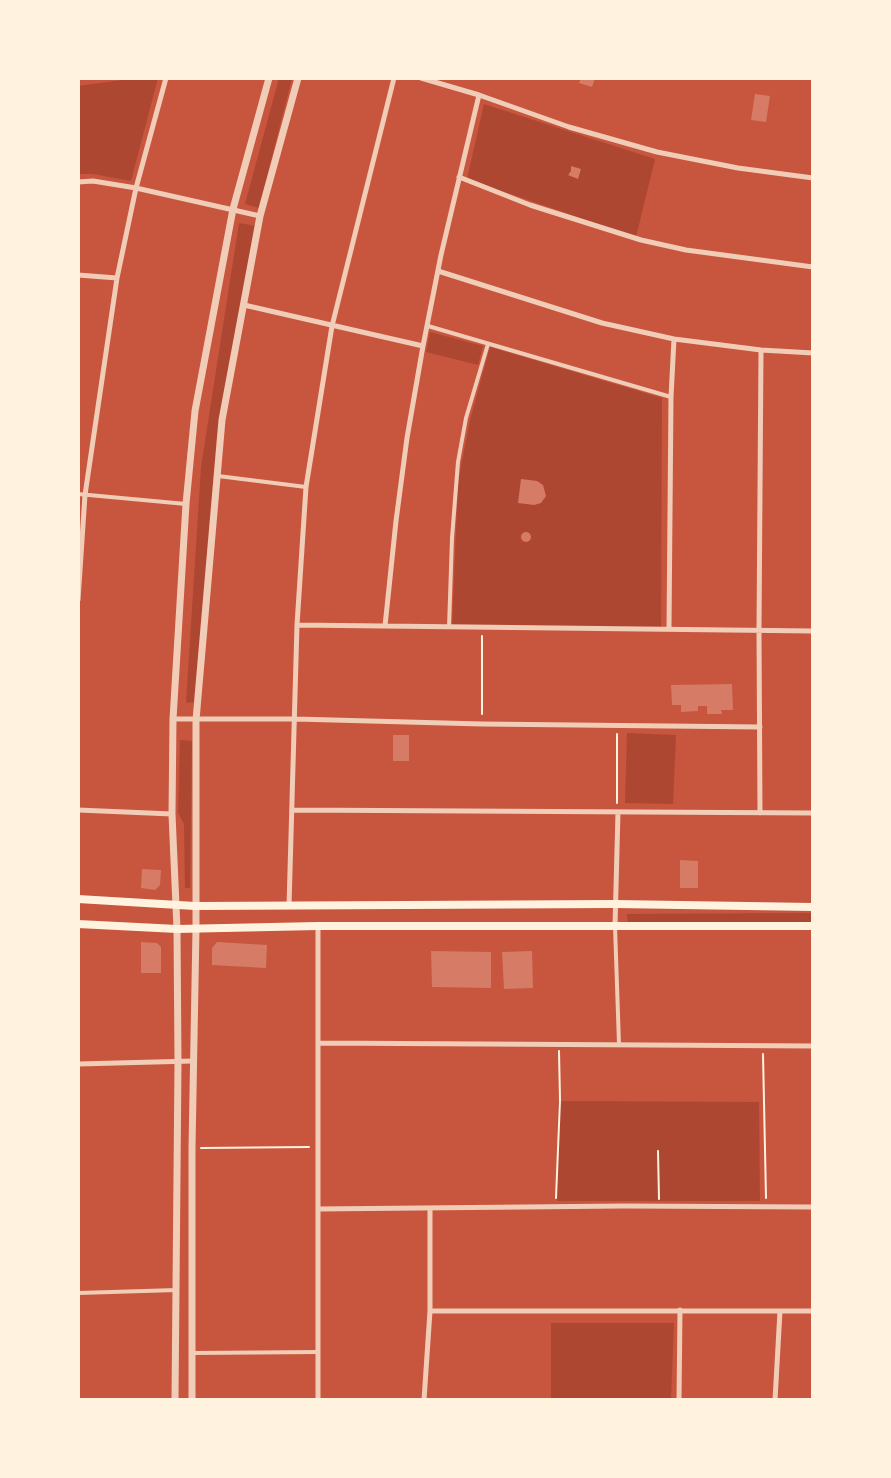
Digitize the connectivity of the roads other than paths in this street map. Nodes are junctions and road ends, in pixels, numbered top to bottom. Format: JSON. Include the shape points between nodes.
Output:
{"nodes":[{"id":1,"x":166,"y":78,"type":"edge"},
{"id":2,"x":269,"y":78,"type":"edge"},
{"id":3,"x":298,"y":78,"type":"edge"},
{"id":4,"x":394,"y":78,"type":"edge"},
{"id":5,"x":421,"y":78,"type":"edge"},
{"id":6,"x":479,"y":95,"type":"junction"},
{"id":7,"x":459,"y":177,"type":"junction"},
{"id":8,"x":813,"y":178,"type":"edge"},
{"id":9,"x":78,"y":182,"type":"edge"},
{"id":10,"x":136,"y":188,"type":"junction"},
{"id":11,"x":233,"y":209,"type":"junction"},
{"id":12,"x":260,"y":216,"type":"junction"},
{"id":13,"x":813,"y":267,"type":"edge"},
{"id":14,"x":438,"y":271,"type":"junction"},
{"id":15,"x":78,"y":275,"type":"edge"},
{"id":16,"x":117,"y":278,"type":"junction"},
{"id":17,"x":244,"y":305,"type":"junction"},
{"id":18,"x":332,"y":326,"type":"junction"},
{"id":19,"x":428,"y":326,"type":"junction"},
{"id":20,"x":674,"y":339,"type":"junction"},
{"id":21,"x":488,"y":344,"type":"junction"},
{"id":22,"x":423,"y":346,"type":"junction"},
{"id":23,"x":761,"y":350,"type":"junction"},
{"id":24,"x":813,"y":353,"type":"edge"},
{"id":25,"x":671,"y":397,"type":"junction"},
{"id":26,"x":218,"y":476,"type":"junction"},
{"id":27,"x":306,"y":487,"type":"junction"},
{"id":28,"x":81,"y":495,"type":"edge"},
{"id":29,"x":186,"y":504,"type":"junction"},
{"id":30,"x":78,"y":600,"type":"edge"},
{"id":31,"x":297,"y":625,"type":"junction"},
{"id":32,"x":385,"y":626,"type":"junction"},
{"id":33,"x":449,"y":627,"type":"junction"},
{"id":34,"x":669,"y":629,"type":"junction"},
{"id":35,"x":759,"y":630,"type":"junction"},
{"id":36,"x":813,"y":631,"type":"edge"},
{"id":37,"x":173,"y":719,"type":"junction"},
{"id":38,"x":295,"y":719,"type":"junction"},
{"id":39,"x":196,"y":720,"type":"junction"},
{"id":40,"x":760,"y":727,"type":"junction"},
{"id":41,"x":78,"y":810,"type":"edge"},
{"id":42,"x":292,"y":810,"type":"junction"},
{"id":43,"x":618,"y":812,"type":"junction"},
{"id":44,"x":760,"y":813,"type":"junction"},
{"id":45,"x":813,"y":813,"type":"edge"},
{"id":46,"x":172,"y":814,"type":"junction"},
{"id":47,"x":78,"y":899,"type":"edge"},
{"id":48,"x":176,"y":904,"type":"junction"},
{"id":49,"x":615,"y":904,"type":"junction"},
{"id":50,"x":195,"y":906,"type":"junction"},
{"id":51,"x":289,"y":906,"type":"junction"},
{"id":52,"x":813,"y":906,"type":"edge"},
{"id":53,"x":78,"y":924,"type":"edge"},
{"id":54,"x":318,"y":926,"type":"junction"},
{"id":55,"x":615,"y":926,"type":"junction"},
{"id":56,"x":813,"y":926,"type":"edge"},
{"id":57,"x":177,"y":929,"type":"junction"},
{"id":58,"x":196,"y":929,"type":"junction"},
{"id":59,"x":318,"y":1043,"type":"junction"},
{"id":60,"x":619,"y":1044,"type":"junction"},
{"id":61,"x":813,"y":1046,"type":"edge"},
{"id":62,"x":193,"y":1061,"type":"junction"},
{"id":63,"x":178,"y":1062,"type":"junction"},
{"id":64,"x":78,"y":1064,"type":"edge"},
{"id":65,"x":813,"y":1207,"type":"edge"},
{"id":66,"x":318,"y":1209,"type":"junction"},
{"id":67,"x":430,"y":1209,"type":"junction"},
{"id":68,"x":177,"y":1290,"type":"junction"},
{"id":69,"x":78,"y":1293,"type":"edge"},
{"id":70,"x":680,"y":1310,"type":"junction"},
{"id":71,"x":430,"y":1311,"type":"junction"},
{"id":72,"x":780,"y":1311,"type":"junction"},
{"id":73,"x":813,"y":1311,"type":"edge"},
{"id":74,"x":318,"y":1352,"type":"junction"},
{"id":75,"x":193,"y":1353,"type":"junction"},
{"id":76,"x":176,"y":1400,"type":"edge"},
{"id":77,"x":192,"y":1400,"type":"edge"},
{"id":78,"x":318,"y":1400,"type":"edge"},
{"id":79,"x":424,"y":1400,"type":"edge"},
{"id":80,"x":679,"y":1400,"type":"edge"},
{"id":81,"x":775,"y":1400,"type":"edge"}],
"edges":[{"from":1,"to":10,"type":"street"},
{"from":2,"to":11,"type":"street"},
{"from":3,"to":12,"type":"street"},
{"from":4,"to":18,"type":"street"},
{"from":5,"to":6,"type":"street"},
{"from":6,"to":7,"type":"street"},
{"from":6,"to":8,"type":"street","via":[[569,127],[657,152]]},
{"from":7,"to":13,"type":"street","via":[[641,240]]},
{"from":7,"to":14,"type":"street"},
{"from":9,"to":10,"type":"street"},
{"from":10,"to":11,"type":"street"},
{"from":10,"to":16,"type":"street"},
{"from":11,"to":12,"type":"street"},
{"from":11,"to":29,"type":"street","via":[[195,411]]},
{"from":12,"to":17,"type":"street"},
{"from":14,"to":19,"type":"street"},
{"from":14,"to":20,"type":"street","via":[[602,323]]},
{"from":15,"to":16,"type":"street"},
{"from":16,"to":28,"type":"street"},
{"from":17,"to":18,"type":"street"},
{"from":17,"to":26,"type":"street","via":[[222,420]]},
{"from":18,"to":22,"type":"street"},
{"from":18,"to":27,"type":"street"},
{"from":19,"to":21,"type":"street"},
{"from":19,"to":22,"type":"street"},
{"from":20,"to":23,"type":"street"},
{"from":20,"to":25,"type":"street"},
{"from":21,"to":25,"type":"street"},
{"from":21,"to":33,"type":"street","via":[[466,418],[458,462]]},
{"from":22,"to":32,"type":"street","via":[[407,438]]},
{"from":23,"to":24,"type":"street"},
{"from":23,"to":35,"type":"street"},
{"from":25,"to":34,"type":"street"},
{"from":26,"to":27,"type":"street"},
{"from":26,"to":39,"type":"street"},
{"from":27,"to":31,"type":"street"},
{"from":28,"to":29,"type":"street"},
{"from":28,"to":30,"type":"street"},
{"from":29,"to":37,"type":"street"},
{"from":31,"to":32,"type":"street"},
{"from":31,"to":38,"type":"street"},
{"from":32,"to":33,"type":"street"},
{"from":33,"to":34,"type":"street"},
{"from":34,"to":35,"type":"street"},
{"from":35,"to":36,"type":"street"},
{"from":35,"to":40,"type":"street"},
{"from":37,"to":39,"type":"street"},
{"from":37,"to":46,"type":"street"},
{"from":38,"to":39,"type":"street"},
{"from":38,"to":40,"type":"street"},
{"from":38,"to":42,"type":"street"},
{"from":39,"to":50,"type":"street"},
{"from":40,"to":44,"type":"street"},
{"from":41,"to":46,"type":"street"},
{"from":42,"to":43,"type":"street"},
{"from":42,"to":51,"type":"street"},
{"from":43,"to":44,"type":"street"},
{"from":43,"to":49,"type":"street"},
{"from":44,"to":45,"type":"street"},
{"from":46,"to":48,"type":"street"},
{"from":47,"to":48,"type":"main road"},
{"from":48,"to":50,"type":"main road"},
{"from":48,"to":57,"type":"street"},
{"from":49,"to":51,"type":"main road"},
{"from":49,"to":52,"type":"main road"},
{"from":49,"to":55,"type":"street"},
{"from":50,"to":51,"type":"main road"},
{"from":50,"to":58,"type":"street"},
{"from":53,"to":57,"type":"main road"},
{"from":54,"to":55,"type":"main road"},
{"from":54,"to":58,"type":"main road"},
{"from":54,"to":59,"type":"street"},
{"from":55,"to":56,"type":"main road"},
{"from":55,"to":60,"type":"street"},
{"from":57,"to":58,"type":"main road"},
{"from":57,"to":63,"type":"street"},
{"from":58,"to":62,"type":"street"},
{"from":59,"to":60,"type":"street"},
{"from":59,"to":66,"type":"street"},
{"from":60,"to":61,"type":"street"},
{"from":62,"to":63,"type":"street"},
{"from":62,"to":75,"type":"street"},
{"from":63,"to":64,"type":"street"},
{"from":63,"to":68,"type":"street"},
{"from":65,"to":67,"type":"street"},
{"from":66,"to":67,"type":"street"},
{"from":66,"to":74,"type":"street"},
{"from":67,"to":71,"type":"street"},
{"from":68,"to":69,"type":"street"},
{"from":68,"to":76,"type":"street"},
{"from":70,"to":71,"type":"street"},
{"from":70,"to":72,"type":"street"},
{"from":70,"to":80,"type":"street"},
{"from":71,"to":79,"type":"street"},
{"from":72,"to":73,"type":"street"},
{"from":72,"to":81,"type":"street"},
{"from":74,"to":75,"type":"street"},
{"from":74,"to":78,"type":"street"},
{"from":75,"to":77,"type":"street"}]}
